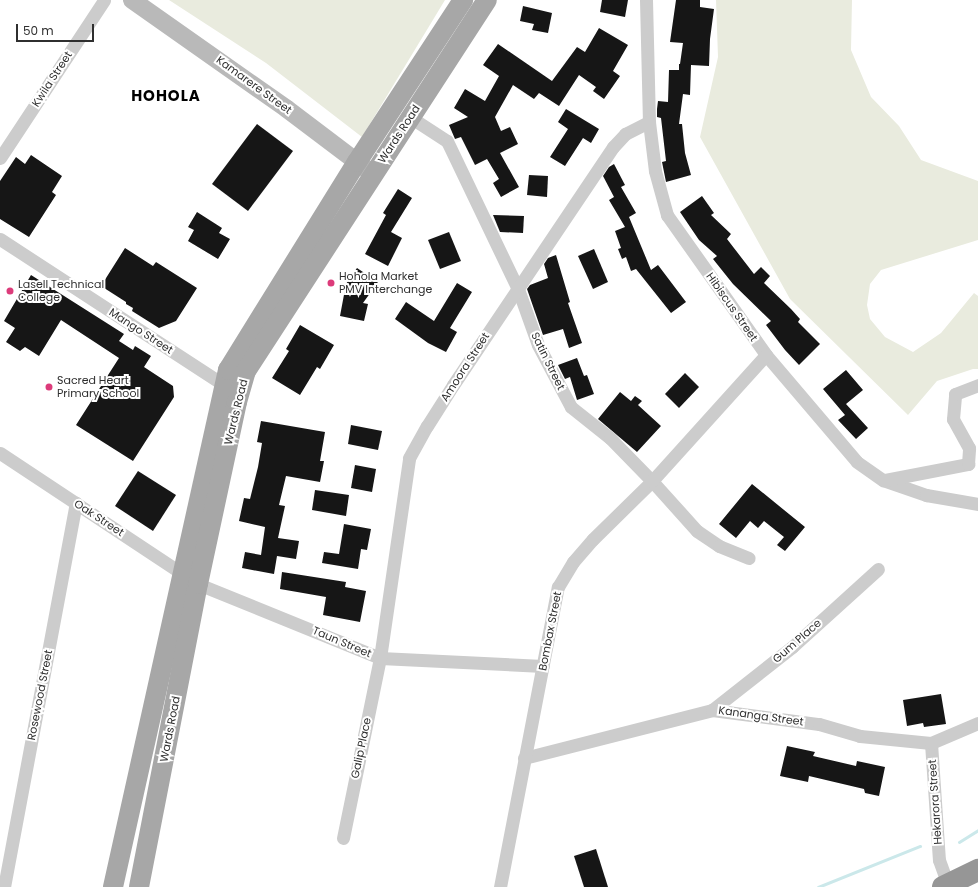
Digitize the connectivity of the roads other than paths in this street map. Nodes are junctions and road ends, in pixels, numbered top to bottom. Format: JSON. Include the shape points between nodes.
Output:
{"nodes":[{"id":1,"x":104,"y":0,"type":"edge"},
{"id":2,"x":132,"y":0,"type":"edge"},
{"id":3,"x":463,"y":0,"type":"edge"},
{"id":4,"x":487,"y":0,"type":"edge"},
{"id":5,"x":646,"y":0,"type":"edge"},
{"id":6,"x":410,"y":117,"type":"junction"},
{"id":7,"x":648,"y":122,"type":"junction"},
{"id":8,"x":0,"y":158,"type":"edge"},
{"id":9,"x":357,"y":162,"type":"junction"},
{"id":10,"x":373,"y":174,"type":"junction"},
{"id":11,"x":0,"y":239,"type":"edge"},
{"id":12,"x":518,"y":289,"type":"junction"},
{"id":13,"x":766,"y":355,"type":"junction"},
{"id":14,"x":978,"y":384,"type":"edge"},
{"id":15,"x":224,"y":385,"type":"junction"},
{"id":16,"x":237,"y":402,"type":"junction"},
{"id":17,"x":0,"y":453,"type":"edge"},
{"id":18,"x":883,"y":480,"type":"junction"},
{"id":19,"x":652,"y":481,"type":"junction"},
{"id":20,"x":76,"y":504,"type":"junction"},
{"id":21,"x":978,"y":504,"type":"edge"},
{"id":22,"x":749,"y":558,"type":"dead end"},
{"id":23,"x":878,"y":569,"type":"dead end"},
{"id":24,"x":182,"y":572,"type":"junction"},
{"id":25,"x":198,"y":584,"type":"junction"},
{"id":26,"x":380,"y":658,"type":"junction"},
{"id":27,"x":543,"y":666,"type":"junction"},
{"id":28,"x":712,"y":710,"type":"junction"},
{"id":29,"x":978,"y":723,"type":"edge"},
{"id":30,"x":931,"y":743,"type":"junction"},
{"id":31,"x":524,"y":758,"type":"junction"},
{"id":32,"x":343,"y":838,"type":"dead end"},
{"id":33,"x":978,"y":870,"type":"edge"},
{"id":34,"x":945,"y":886,"type":"edge"},
{"id":35,"x":4,"y":887,"type":"edge"},
{"id":36,"x":113,"y":887,"type":"edge"},
{"id":37,"x":139,"y":887,"type":"edge"},
{"id":38,"x":500,"y":887,"type":"edge"}],
"edges":[{"from":1,"to":8,"type":"street","name":"Kwila Street"},
{"from":2,"to":9,"type":"street","name":"Kamarere Street"},
{"from":3,"to":9,"type":"main road","name":"Wards Road"},
{"from":4,"to":6,"type":"main road","name":"Wards Road"},
{"from":5,"to":7,"type":"street","name":"Hibiscus Street"},
{"from":6,"to":10,"type":"main road","name":"Wards Road"},
{"from":6,"to":12,"type":"street","name":"Satin Street","via":[[447,141]]},
{"from":7,"to":12,"type":"street","name":"Amoora Street","via":[[625,134],[613,147]]},
{"from":7,"to":13,"type":"street","name":"Hibiscus Street","via":[[655,171],[667,215]]},
{"from":9,"to":10,"type":"street","name":"Kamarere Street"},
{"from":9,"to":15,"type":"main road","name":"Wards Road","via":[[236,356],[228,370]]},
{"from":10,"to":16,"type":"main road","name":"Wards Road","via":[[246,371]]},
{"from":11,"to":15,"type":"street","name":"Mango Street"},
{"from":12,"to":19,"type":"street","name":"Satin Street","via":[[538,345],[571,407],[610,438]]},
{"from":12,"to":26,"type":"street","name":"Amoora Street","via":[[430,420],[409,458]]},
{"from":13,"to":18,"type":"street","name":"Hibiscus Street","via":[[857,462]]},
{"from":13,"to":19,"type":"street","name":"Bombax Street"},
{"from":14,"to":18,"type":"street","via":[[955,394],[953,419],[969,448],[968,464]]},
{"from":15,"to":16,"type":"street","name":"Mango Street"},
{"from":15,"to":24,"type":"main road","name":"Wards Road"},
{"from":16,"to":25,"type":"main road","name":"Wards Road"},
{"from":17,"to":20,"type":"street","name":"Oak Street"},
{"from":18,"to":21,"type":"street","name":"Hibiscus Street","via":[[926,495]]},
{"from":19,"to":22,"type":"street","name":"Satin Street","via":[[697,531],[720,546]]},
{"from":19,"to":27,"type":"street","name":"Bombax Street","via":[[593,539],[573,562],[558,587]]},
{"from":20,"to":24,"type":"street","name":"Oak Street"},
{"from":20,"to":35,"type":"street","name":"Rosewood Street"},
{"from":23,"to":28,"type":"street","name":"Gum Place","via":[[792,647]]},
{"from":24,"to":25,"type":"street","name":"Oak Street"},
{"from":24,"to":36,"type":"main road","name":"Wards Road"},
{"from":25,"to":26,"type":"street","name":"Taun Street","via":[[228,594]]},
{"from":25,"to":37,"type":"main road","name":"Wards Road"},
{"from":26,"to":27,"type":"street","name":"Taun Street"},
{"from":26,"to":32,"type":"street","name":"Galip Place"},
{"from":27,"to":31,"type":"street","name":"Bombax Street"},
{"from":28,"to":30,"type":"street","name":"Kananga Street","via":[[819,724],[860,736]]},
{"from":28,"to":31,"type":"street","name":"Kananga Street"},
{"from":29,"to":30,"type":"street"},
{"from":30,"to":34,"type":"street","name":"Hekarora Street","via":[[939,860]]},
{"from":31,"to":38,"type":"street","name":"Bombax Street"},
{"from":33,"to":34,"type":"highway"}]}
